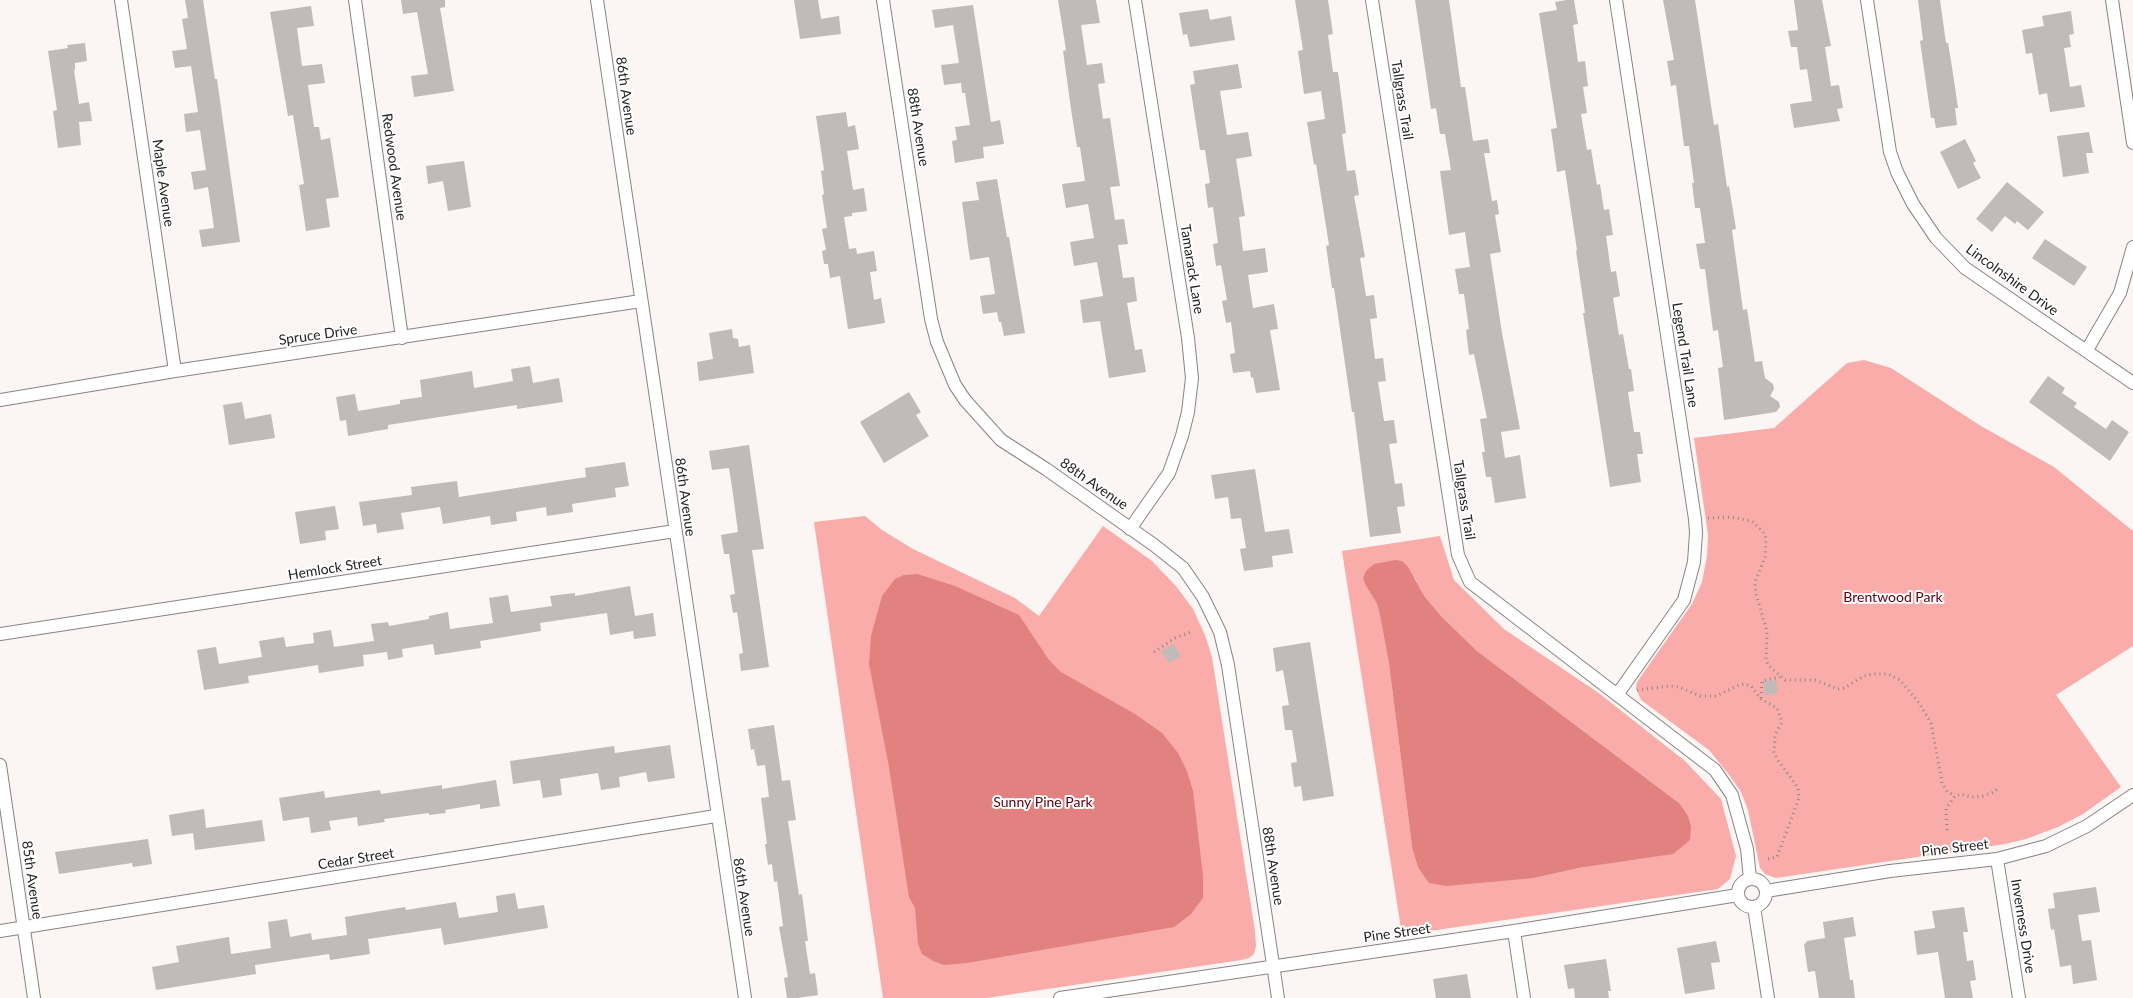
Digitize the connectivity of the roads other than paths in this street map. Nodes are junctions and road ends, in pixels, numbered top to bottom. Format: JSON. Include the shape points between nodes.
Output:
{"nodes":[{"id":1,"x":121,"y":0,"type":"edge"},
{"id":2,"x":355,"y":0,"type":"edge"},
{"id":3,"x":597,"y":0,"type":"edge"},
{"id":4,"x":883,"y":0,"type":"edge"},
{"id":5,"x":1135,"y":0,"type":"edge"},
{"id":6,"x":1372,"y":0,"type":"edge"},
{"id":7,"x":1616,"y":0,"type":"edge"},
{"id":8,"x":1867,"y":0,"type":"edge"},
{"id":9,"x":2112,"y":0,"type":"edge"},
{"id":10,"x":2133,"y":143,"type":"edge"},
{"id":11,"x":2133,"y":247,"type":"edge"},
{"id":12,"x":641,"y":301,"type":"junction"},
{"id":13,"x":402,"y":338,"type":"junction"},
{"id":14,"x":2087,"y":350,"type":"junction"},
{"id":15,"x":175,"y":371,"type":"junction"},
{"id":16,"x":2133,"y":383,"type":"edge"},
{"id":17,"x":0,"y":400,"type":"edge"},
{"id":18,"x":1130,"y":529,"type":"junction"},
{"id":19,"x":675,"y":531,"type":"junction"},
{"id":20,"x":0,"y":634,"type":"edge"},
{"id":21,"x":1617,"y":694,"type":"junction"},
{"id":22,"x":0,"y":766,"type":"edge"},
{"id":23,"x":2133,"y":795,"type":"edge"},
{"id":24,"x":716,"y":816,"type":"junction"},
{"id":25,"x":1997,"y":859,"type":"junction"},
{"id":26,"x":1750,"y":879,"type":"junction"},
{"id":27,"x":1766,"y":891,"type":"junction"},
{"id":28,"x":1738,"y":895,"type":"junction"},
{"id":29,"x":1754,"y":907,"type":"junction"},
{"id":30,"x":24,"y":928,"type":"junction"},
{"id":31,"x":0,"y":931,"type":"edge"},
{"id":32,"x":1514,"y":931,"type":"junction"},
{"id":33,"x":1273,"y":967,"type":"junction"},
{"id":34,"x":34,"y":998,"type":"edge"},
{"id":35,"x":745,"y":998,"type":"edge"},
{"id":36,"x":1060,"y":998,"type":"edge"},
{"id":37,"x":1278,"y":998,"type":"edge"},
{"id":38,"x":1524,"y":998,"type":"edge"},
{"id":39,"x":1768,"y":998,"type":"edge"},
{"id":40,"x":2018,"y":998,"type":"edge"}],
"edges":[{"from":1,"to":15,"type":"street","name":"Maple Avenue"},
{"from":2,"to":13,"type":"street","name":"Redwood Avenue"},
{"from":3,"to":12,"type":"street","name":"86th Avenue"},
{"from":4,"to":18,"type":"street","name":"88th Avenue","via":[[931,319],[944,362],[965,400],[1001,440]]},
{"from":5,"to":18,"type":"street","name":"Tamarack Lane","via":[[1192,378],[1188,412],[1169,473]]},
{"from":6,"to":21,"type":"street","name":"Tallgrass Trail","via":[[1458,555],[1470,582]]},
{"from":7,"to":21,"type":"street","name":"Legend Trail Lane","via":[[1695,519],[1694,562],[1684,600]]},
{"from":8,"to":14,"type":"street","name":"Lincolnshire Drive","via":[[1890,152],[1913,204],[1936,238],[1965,268]]},
{"from":9,"to":10,"type":"street"},
{"from":11,"to":14,"type":"street","via":[[2120,293]]},
{"from":12,"to":13,"type":"street","name":"Spruce Drive"},
{"from":12,"to":19,"type":"street","name":"86th Avenue"},
{"from":13,"to":15,"type":"street","name":"Spruce Drive"},
{"from":14,"to":16,"type":"street","name":"Lincolnshire Drive"},
{"from":15,"to":17,"type":"street","name":"Spruce Drive"},
{"from":18,"to":33,"type":"street","name":"88th Avenue","via":[[1183,568],[1203,597],[1220,632],[1228,665]]},
{"from":19,"to":20,"type":"street","name":"Hemlock Street"},
{"from":19,"to":24,"type":"street","name":"86th Avenue"},
{"from":21,"to":26,"type":"street","name":"Tallgrass Trail","via":[[1715,770],[1732,795],[1747,849]]},
{"from":22,"to":30,"type":"street","name":"85th Avenue"},
{"from":23,"to":25,"type":"street","name":"Pine Street","via":[[2087,826],[2046,846]]},
{"from":24,"to":30,"type":"street","name":"Cedar Street"},
{"from":24,"to":35,"type":"street","name":"86th Avenue"},
{"from":25,"to":27,"type":"street","name":"Pine Street","via":[[1890,871]]},
{"from":25,"to":40,"type":"street","name":"Inverness Drive"},
{"from":26,"to":27,"type":"street","via":[[1760,881]]},
{"from":26,"to":28,"type":"street","via":[[1740,886]]},
{"from":27,"to":29,"type":"street","via":[[1763,902]]},
{"from":28,"to":29,"type":"street","via":[[1742,903]]},
{"from":28,"to":32,"type":"street","name":"Pine Street"},
{"from":29,"to":39,"type":"street"},
{"from":30,"to":31,"type":"street","name":"Cedar Street"},
{"from":30,"to":34,"type":"street","name":"85th Avenue"},
{"from":32,"to":33,"type":"street","name":"Pine Street"},
{"from":32,"to":38,"type":"street"},
{"from":33,"to":36,"type":"street","name":"Pine Street"},
{"from":33,"to":37,"type":"street","name":"88th Avenue"}]}
